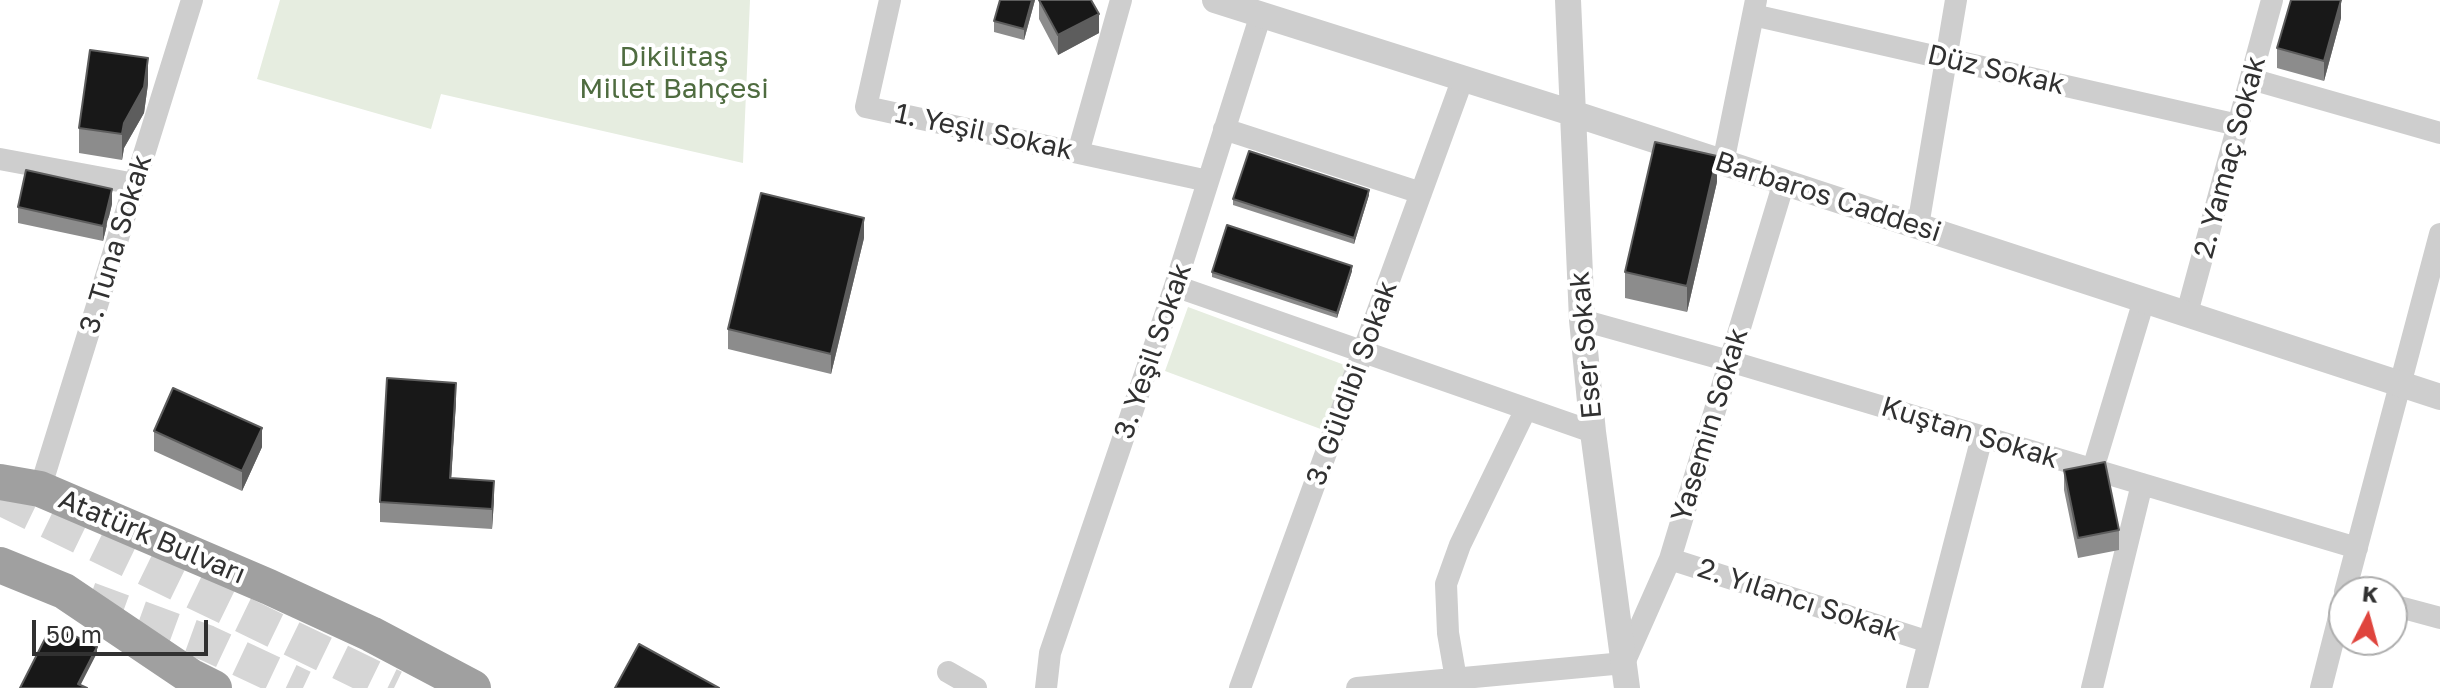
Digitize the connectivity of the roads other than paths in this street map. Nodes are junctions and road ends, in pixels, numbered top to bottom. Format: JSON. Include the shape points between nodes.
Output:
{"nodes":[{"id":1,"x":192,"y":0,"type":"edge"},
{"id":2,"x":890,"y":0,"type":"edge"},
{"id":3,"x":1121,"y":0,"type":"edge"},
{"id":4,"x":1215,"y":0,"type":"edge"},
{"id":5,"x":1568,"y":0,"type":"edge"},
{"id":6,"x":1956,"y":0,"type":"edge"},
{"id":7,"x":2272,"y":0,"type":"edge"},
{"id":8,"x":1755,"y":7,"type":"edge"},
{"id":9,"x":1273,"y":11,"type":"edge"},
{"id":10,"x":1947,"y":58,"type":"junction"},
{"id":11,"x":1463,"y":78,"type":"junction"},
{"id":12,"x":2251,"y":79,"type":"junction"},
{"id":13,"x":1572,"y":113,"type":"junction"},
{"id":14,"x":2238,"y":125,"type":"junction"},
{"id":15,"x":1224,"y":129,"type":"junction"},
{"id":16,"x":2440,"y":133,"type":"edge"},
{"id":17,"x":1078,"y":153,"type":"junction"},
{"id":18,"x":0,"y":159,"type":"edge"},
{"id":19,"x":1723,"y":163,"type":"junction"},
{"id":20,"x":1208,"y":181,"type":"junction"},
{"id":21,"x":1784,"y":182,"type":"junction"},
{"id":22,"x":135,"y":184,"type":"junction"},
{"id":23,"x":1421,"y":193,"type":"junction"},
{"id":24,"x":1918,"y":226,"type":"junction"},
{"id":25,"x":2440,"y":234,"type":"edge"},
{"id":26,"x":1175,"y":286,"type":"junction"},
{"id":27,"x":2144,"y":300,"type":"junction"},
{"id":28,"x":2187,"y":313,"type":"junction"},
{"id":29,"x":1582,"y":320,"type":"junction"},
{"id":30,"x":1363,"y":352,"type":"junction"},
{"id":31,"x":1729,"y":361,"type":"junction"},
{"id":32,"x":2399,"y":384,"type":"junction"},
{"id":33,"x":2440,"y":397,"type":"edge"},
{"id":34,"x":1526,"y":409,"type":"junction"},
{"id":35,"x":1593,"y":432,"type":"junction"},
{"id":36,"x":1982,"y":437,"type":"junction"},
{"id":37,"x":2093,"y":469,"type":"junction"},
{"id":38,"x":0,"y":482,"type":"edge"},
{"id":39,"x":2142,"y":484,"type":"junction"},
{"id":40,"x":40,"y":489,"type":"junction"},
{"id":41,"x":2357,"y":548,"type":"junction"},
{"id":42,"x":1670,"y":559,"type":"junction"},
{"id":43,"x":0,"y":565,"type":"edge"},
{"id":44,"x":2350,"y":576,"type":"edge"},
{"id":45,"x":2408,"y":609,"type":"edge"},
{"id":46,"x":2440,"y":618,"type":"edge"},
{"id":47,"x":1929,"y":642,"type":"junction"},
{"id":48,"x":2329,"y":656,"type":"edge"},
{"id":49,"x":948,"y":672,"type":"dead end"},
{"id":50,"x":1626,"y":676,"type":"edge"},
{"id":51,"x":1456,"y":679,"type":"junction"},
{"id":52,"x":197,"y":684,"type":"edge"},
{"id":53,"x":473,"y":688,"type":"edge"},
{"id":54,"x":976,"y":688,"type":"edge"},
{"id":55,"x":1046,"y":688,"type":"edge"},
{"id":56,"x":1240,"y":688,"type":"edge"},
{"id":57,"x":1357,"y":688,"type":"edge"},
{"id":58,"x":1917,"y":688,"type":"edge"},
{"id":59,"x":2092,"y":688,"type":"edge"},
{"id":60,"x":2321,"y":688,"type":"edge"}],
"edges":[{"from":1,"to":22,"type":"street","name":"3. Tuna Sokak"},
{"from":2,"to":17,"type":"street","name":"1. Yeşil Sokak","via":[[866,107]]},
{"from":3,"to":17,"type":"street"},
{"from":4,"to":9,"type":"street","name":"Barbaros Caddesi"},
{"from":5,"to":13,"type":"street","name":"Eser Sokak"},
{"from":6,"to":10,"type":"street"},
{"from":7,"to":12,"type":"street","name":"2. Yamaç Sokak"},
{"from":8,"to":10,"type":"street","name":"Düz Sokak"},
{"from":8,"to":19,"type":"street"},
{"from":9,"to":11,"type":"street","name":"Barbaros Caddesi"},
{"from":9,"to":15,"type":"street","name":"3. Yeşil Sokak"},
{"from":10,"to":14,"type":"street","name":"Düz Sokak"},
{"from":10,"to":24,"type":"street"},
{"from":11,"to":13,"type":"street","name":"Barbaros Caddesi"},
{"from":11,"to":23,"type":"street","name":"3. Güldibi Sokak"},
{"from":12,"to":14,"type":"street","name":"2. Yamaç Sokak"},
{"from":12,"to":16,"type":"street"},
{"from":13,"to":19,"type":"street","name":"Barbaros Caddesi"},
{"from":13,"to":29,"type":"street","name":"Eser Sokak"},
{"from":14,"to":28,"type":"street","name":"2. Yamaç Sokak"},
{"from":15,"to":20,"type":"street","name":"3. Yeşil Sokak"},
{"from":15,"to":23,"type":"street"},
{"from":17,"to":20,"type":"street","name":"1. Yeşil Sokak"},
{"from":18,"to":22,"type":"street"},
{"from":19,"to":21,"type":"street","name":"Barbaros Caddesi"},
{"from":20,"to":26,"type":"street","name":"3. Yeşil Sokak"},
{"from":21,"to":24,"type":"street","name":"Barbaros Caddesi"},
{"from":21,"to":31,"type":"street","name":"Yasemin Sokak"},
{"from":22,"to":40,"type":"street","name":"3. Tuna Sokak"},
{"from":23,"to":30,"type":"street","name":"3. Güldibi Sokak"},
{"from":24,"to":27,"type":"street","name":"Barbaros Caddesi"},
{"from":25,"to":32,"type":"street"},
{"from":26,"to":30,"type":"street"},
{"from":26,"to":55,"type":"street","name":"3. Yeşil Sokak","via":[[1050,653]]},
{"from":27,"to":28,"type":"street","name":"Barbaros Caddesi"},
{"from":27,"to":37,"type":"street"},
{"from":28,"to":32,"type":"street","name":"Barbaros Caddesi"},
{"from":29,"to":31,"type":"street","name":"Kuştan Sokak"},
{"from":29,"to":35,"type":"street","name":"Eser Sokak"},
{"from":30,"to":34,"type":"street"},
{"from":30,"to":56,"type":"street","name":"3. Güldibi Sokak"},
{"from":31,"to":36,"type":"street","name":"Kuştan Sokak"},
{"from":31,"to":42,"type":"street","name":"Yasemin Sokak"},
{"from":32,"to":33,"type":"street","name":"Barbaros Caddesi"},
{"from":32,"to":41,"type":"street"},
{"from":34,"to":35,"type":"street"},
{"from":34,"to":51,"type":"street","via":[[1446,584]]},
{"from":35,"to":50,"type":"street","name":"Eser Sokak"},
{"from":36,"to":37,"type":"street","name":"Kuştan Sokak"},
{"from":36,"to":47,"type":"street"},
{"from":37,"to":39,"type":"street","name":"Kuştan Sokak"},
{"from":38,"to":40,"type":"highway","name":"Atatürk Bulvarı"},
{"from":39,"to":41,"type":"street","name":"Kuştan Sokak"},
{"from":39,"to":59,"type":"street"},
{"from":40,"to":53,"type":"highway","name":"Atatürk Bulvarı","via":[[282,593]]},
{"from":41,"to":44,"type":"street"},
{"from":42,"to":47,"type":"street","name":"2. Yılancı Sokak"},
{"from":42,"to":50,"type":"street","name":"Yasemin Sokak"},
{"from":43,"to":52,"type":"highway","via":[[64,591]]},
{"from":45,"to":46,"type":"street"},
{"from":47,"to":58,"type":"street"},
{"from":48,"to":60,"type":"street"},
{"from":49,"to":54,"type":"street"},
{"from":50,"to":51,"type":"street"},
{"from":51,"to":57,"type":"street"}]}
